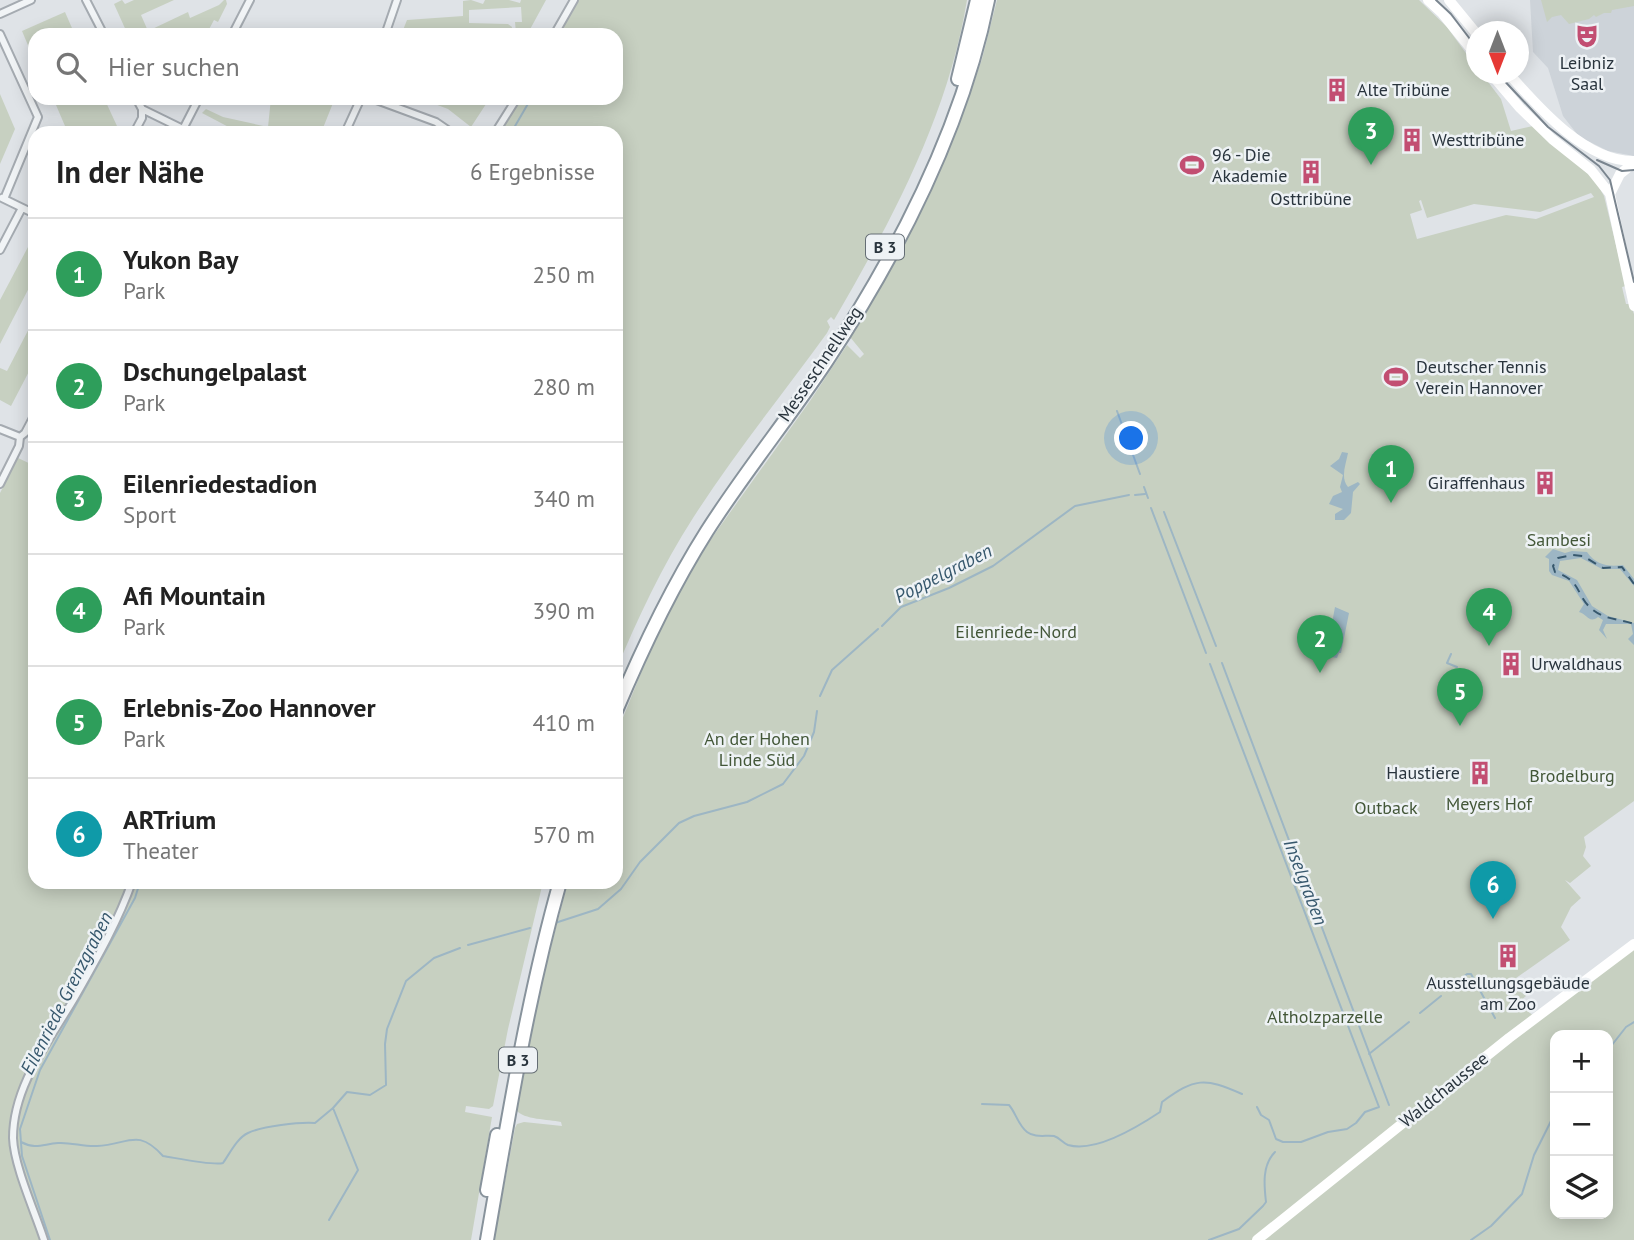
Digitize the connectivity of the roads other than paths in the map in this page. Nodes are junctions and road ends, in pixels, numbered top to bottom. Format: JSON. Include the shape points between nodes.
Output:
{"nodes":[{"id":1,"x":31,"y":0,"type":"edge"},
{"id":2,"x":86,"y":0,"type":"edge"},
{"id":3,"x":250,"y":0,"type":"edge"},
{"id":4,"x":574,"y":0,"type":"edge"},
{"id":5,"x":977,"y":0,"type":"edge"},
{"id":6,"x":988,"y":0,"type":"edge"},
{"id":7,"x":1428,"y":0,"type":"edge"},
{"id":8,"x":1449,"y":0,"type":"edge"},
{"id":9,"x":397,"y":1,"type":"edge"},
{"id":10,"x":0,"y":14,"type":"edge"},
{"id":11,"x":1466,"y":21,"type":"edge"},
{"id":12,"x":100,"y":28,"type":"edge"},
{"id":13,"x":236,"y":28,"type":"edge"},
{"id":14,"x":387,"y":28,"type":"edge"},
{"id":15,"x":558,"y":28,"type":"edge"},
{"id":16,"x":0,"y":34,"type":"edge"},
{"id":17,"x":1466,"y":43,"type":"edge"},
{"id":18,"x":1500,"y":84,"type":"edge"},
{"id":19,"x":1519,"y":84,"type":"edge"},
{"id":20,"x":28,"y":95,"type":"edge"},
{"id":21,"x":33,"y":105,"type":"edge"},
{"id":22,"x":140,"y":105,"type":"edge"},
{"id":23,"x":195,"y":105,"type":"edge"},
{"id":24,"x":358,"y":105,"type":"edge"},
{"id":25,"x":390,"y":105,"type":"edge"},
{"id":26,"x":513,"y":105,"type":"edge"},
{"id":27,"x":142,"y":109,"type":"junction"},
{"id":28,"x":34,"y":126,"type":"edge"},
{"id":29,"x":138,"y":126,"type":"edge"},
{"id":30,"x":173,"y":126,"type":"edge"},
{"id":31,"x":185,"y":126,"type":"edge"},
{"id":32,"x":348,"y":126,"type":"edge"},
{"id":33,"x":442,"y":126,"type":"edge"},
{"id":34,"x":499,"y":126,"type":"edge"},
{"id":35,"x":28,"y":140,"type":"edge"},
{"id":36,"x":1634,"y":162,"type":"edge"},
{"id":37,"x":1610,"y":194,"type":"junction"},
{"id":38,"x":2,"y":198,"type":"edge"},
{"id":39,"x":22,"y":208,"type":"junction"},
{"id":40,"x":28,"y":211,"type":"edge"},
{"id":41,"x":0,"y":250,"type":"edge"},
{"id":42,"x":1634,"y":306,"type":"edge"},
{"id":43,"x":28,"y":427,"type":"edge"},
{"id":44,"x":0,"y":429,"type":"edge"},
{"id":45,"x":20,"y":437,"type":"junction"},
{"id":46,"x":0,"y":484,"type":"edge"},
{"id":47,"x":623,"y":677,"type":"edge"},
{"id":48,"x":623,"y":695,"type":"edge"},
{"id":49,"x":130,"y":889,"type":"edge"},
{"id":50,"x":550,"y":889,"type":"edge"},
{"id":51,"x":558,"y":889,"type":"edge"},
{"id":52,"x":1634,"y":944,"type":"edge"},
{"id":53,"x":44,"y":1240,"type":"edge"},
{"id":54,"x":479,"y":1240,"type":"edge"},
{"id":55,"x":487,"y":1240,"type":"edge"},
{"id":56,"x":1256,"y":1240,"type":"edge"}],
"edges":[{"from":1,"to":10,"type":"street"},
{"from":2,"to":12,"type":"street"},
{"from":3,"to":13,"type":"street"},
{"from":4,"to":15,"type":"street"},
{"from":5,"to":47,"type":"highway","name":"Messeschnellweg","number":"B 3","via":[[941,126],[877,262],[819,358],[700,526]]},
{"from":6,"to":48,"type":"highway","name":"Messeschnellweg","number":"B 3","via":[[948,128],[884,267],[826,362],[701,540],[655,622]]},
{"from":7,"to":17,"type":"street"},
{"from":8,"to":11,"type":"street"},
{"from":9,"to":14,"type":"street"},
{"from":16,"to":20,"type":"street"},
{"from":18,"to":37,"type":"street","via":[[1552,139],[1591,170]]},
{"from":19,"to":36,"type":"street","via":[[1579,140],[1608,156]]},
{"from":21,"to":28,"type":"street","via":[[38,117]]},
{"from":22,"to":27,"type":"street"},
{"from":23,"to":31,"type":"street"},
{"from":24,"to":32,"type":"street"},
{"from":25,"to":33,"type":"street"},
{"from":26,"to":34,"type":"street"},
{"from":27,"to":29,"type":"street"},
{"from":27,"to":30,"type":"street"},
{"from":35,"to":38,"type":"street"},
{"from":36,"to":37,"type":"street","via":[[1620,174]]},
{"from":37,"to":42,"type":"street"},
{"from":38,"to":39,"type":"street"},
{"from":39,"to":40,"type":"street"},
{"from":39,"to":41,"type":"street"},
{"from":43,"to":45,"type":"street"},
{"from":44,"to":45,"type":"street"},
{"from":45,"to":46,"type":"street"},
{"from":49,"to":53,"type":"street","via":[[88,974],[38,1058],[15,1120],[15,1149]]},
{"from":50,"to":54,"type":"highway","number":"B 3","via":[[511,1055]]},
{"from":51,"to":55,"type":"highway","number":"B 3","via":[[524,1034]]},
{"from":52,"to":56,"type":"street","name":"Waldchaussee"}]}
